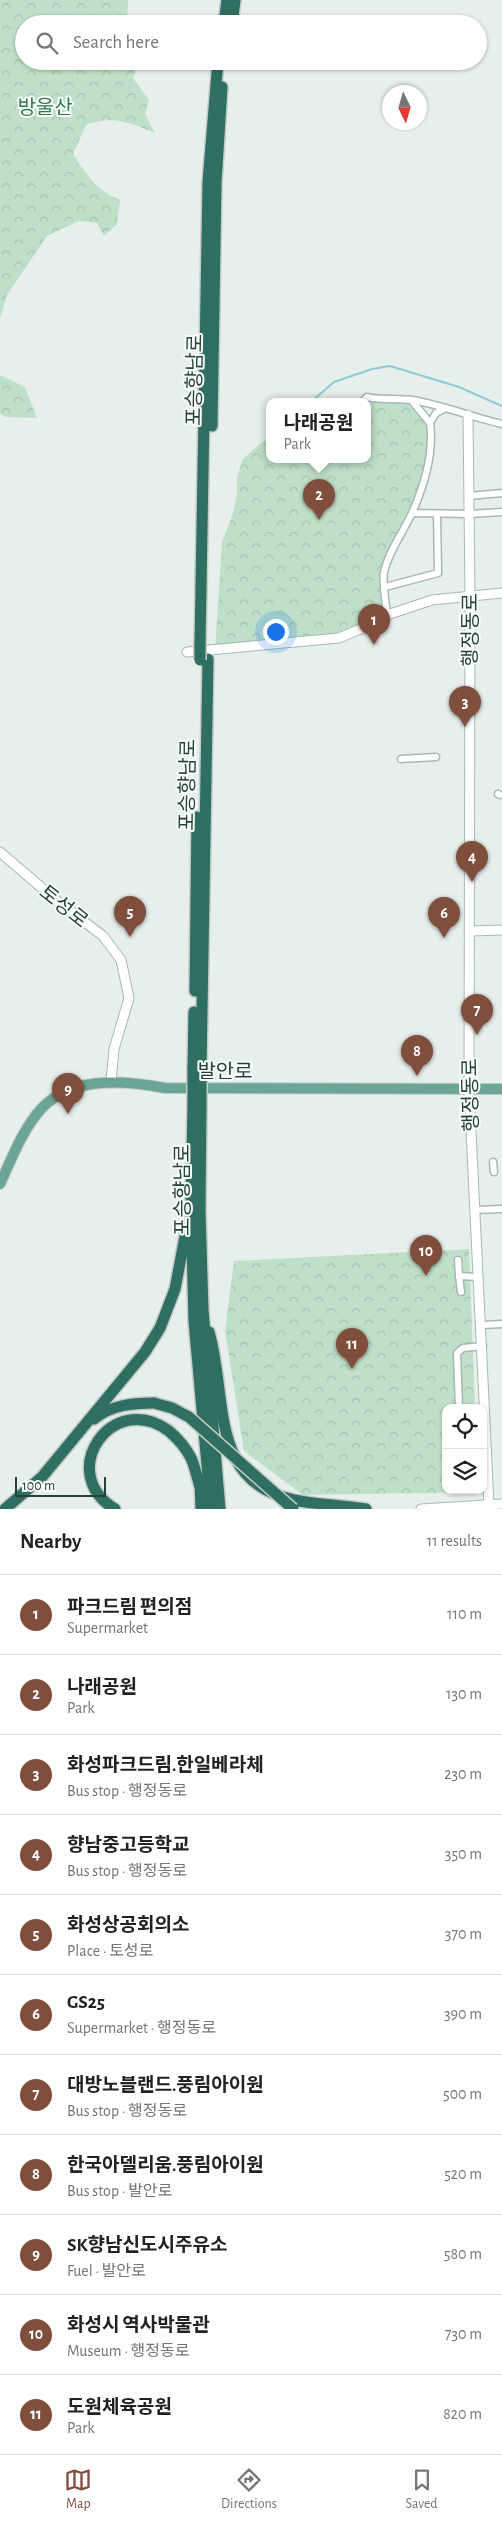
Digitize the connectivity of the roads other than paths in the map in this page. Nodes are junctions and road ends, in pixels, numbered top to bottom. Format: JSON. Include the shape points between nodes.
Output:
{"nodes":[{"id":1,"x":228,"y":0,"type":"edge"},
{"id":2,"x":235,"y":0,"type":"edge"},
{"id":3,"x":228,"y":15,"type":"edge"},
{"id":4,"x":229,"y":15,"type":"edge"},
{"id":5,"x":217,"y":70,"type":"edge"},
{"id":6,"x":225,"y":70,"type":"edge"},
{"id":7,"x":411,"y":400,"type":"junction"},
{"id":8,"x":371,"y":402,"type":"edge"},
{"id":9,"x":444,"y":409,"type":"junction"},
{"id":10,"x":468,"y":415,"type":"junction"},
{"id":11,"x":430,"y":423,"type":"junction"},
{"id":12,"x":502,"y":424,"type":"edge"},
{"id":13,"x":502,"y":493,"type":"edge"},
{"id":14,"x":469,"y":496,"type":"junction"},
{"id":15,"x":502,"y":512,"type":"edge"},
{"id":16,"x":412,"y":513,"type":"junction"},
{"id":17,"x":437,"y":514,"type":"junction"},
{"id":18,"x":469,"y":514,"type":"junction"},
{"id":19,"x":385,"y":587,"type":"junction"},
{"id":20,"x":502,"y":593,"type":"edge"},
{"id":21,"x":470,"y":595,"type":"junction"},
{"id":22,"x":387,"y":614,"type":"junction"},
{"id":23,"x":204,"y":645,"type":"junction"},
{"id":24,"x":187,"y":652,"type":"dead end"},
{"id":25,"x":436,"y":757,"type":"dead end"},
{"id":26,"x":401,"y":760,"type":"dead end"},
{"id":27,"x":0,"y":852,"type":"edge"},
{"id":28,"x":502,"y":930,"type":"edge"},
{"id":29,"x":471,"y":931,"type":"junction"},
{"id":30,"x":111,"y":1081,"type":"junction"},
{"id":31,"x":502,"y":1088,"type":"edge"},
{"id":32,"x":470,"y":1089,"type":"junction"},
{"id":33,"x":197,"y":1106,"type":"junction"},
{"id":34,"x":493,"y":1162,"type":"dead end"},
{"id":35,"x":494,"y":1172,"type":"dead end"},
{"id":36,"x":0,"y":1184,"type":"edge"},
{"id":37,"x":192,"y":1205,"type":"junction"},
{"id":38,"x":502,"y":1209,"type":"edge"},
{"id":39,"x":475,"y":1210,"type":"junction"},
{"id":40,"x":458,"y":1260,"type":"dead end"},
{"id":41,"x":460,"y":1276,"type":"junction"},
{"id":42,"x":479,"y":1277,"type":"junction"},
{"id":43,"x":460,"y":1292,"type":"dead end"},
{"id":44,"x":203,"y":1310,"type":"junction"},
{"id":45,"x":502,"y":1324,"type":"edge"},
{"id":46,"x":482,"y":1325,"type":"junction"},
{"id":47,"x":483,"y":1346,"type":"junction"},
{"id":48,"x":459,"y":1404,"type":"edge"},
{"id":49,"x":485,"y":1404,"type":"edge"},
{"id":50,"x":87,"y":1425,"type":"junction"},
{"id":51,"x":487,"y":1449,"type":"edge"},
{"id":52,"x":207,"y":1490,"type":"junction"},
{"id":53,"x":502,"y":1504,"type":"edge"},
{"id":54,"x":490,"y":1505,"type":"junction"},
{"id":55,"x":5,"y":1509,"type":"edge"},
{"id":56,"x":115,"y":1509,"type":"edge"},
{"id":57,"x":201,"y":1509,"type":"edge"},
{"id":58,"x":211,"y":1509,"type":"edge"},
{"id":59,"x":220,"y":1509,"type":"edge"},
{"id":60,"x":293,"y":1509,"type":"edge"},
{"id":61,"x":366,"y":1509,"type":"edge"},
{"id":62,"x":422,"y":1509,"type":"edge"}],
"edges":[{"from":1,"to":3,"type":"highway"},
{"from":2,"to":4,"type":"highway"},
{"from":5,"to":23,"type":"highway","name":"포승향남로","via":[[208,182]]},
{"from":6,"to":23,"type":"highway","name":"포승향남로","via":[[216,183]]},
{"from":7,"to":8,"type":"street","via":[[390,397]]},
{"from":7,"to":9,"type":"street"},
{"from":7,"to":11,"type":"street"},
{"from":9,"to":10,"type":"street"},
{"from":9,"to":11,"type":"street","via":[[436,413]]},
{"from":10,"to":12,"type":"street"},
{"from":10,"to":14,"type":"street","name":"행정동로"},
{"from":11,"to":16,"type":"street","via":[[431,456]]},
{"from":13,"to":14,"type":"street"},
{"from":14,"to":18,"type":"street","name":"행정동로"},
{"from":15,"to":18,"type":"street"},
{"from":16,"to":17,"type":"street"},
{"from":16,"to":19,"type":"street","via":[[387,562],[383,575]]},
{"from":17,"to":18,"type":"street"},
{"from":17,"to":19,"type":"street","via":[[438,573]]},
{"from":18,"to":21,"type":"street","name":"행정동로"},
{"from":19,"to":22,"type":"street"},
{"from":20,"to":21,"type":"street"},
{"from":21,"to":22,"type":"street","via":[[432,600]]},
{"from":21,"to":29,"type":"street","name":"행정동로","via":[[468,864]]},
{"from":22,"to":24,"type":"street","via":[[339,638]]},
{"from":23,"to":33,"type":"highway","name":"포승향남로","bridge":true},
{"from":25,"to":26,"type":"street"},
{"from":27,"to":30,"type":"street","name":"토성로","via":[[103,936],[121,960],[129,998],[114,1049]]},
{"from":28,"to":29,"type":"street"},
{"from":29,"to":32,"type":"street","name":"행정동로"},
{"from":30,"to":32,"type":"main road","name":"발안로","via":[[165,1088]]},
{"from":30,"to":36,"type":"main road","name":"발안로","via":[[73,1088],[54,1098],[36,1114],[20,1139]]},
{"from":31,"to":32,"type":"main road","name":"발안로"},
{"from":32,"to":39,"type":"street","name":"행정동로"},
{"from":33,"to":37,"type":"highway","name":"포승향남로"},
{"from":33,"to":44,"type":"highway","name":"포승향남로"},
{"from":34,"to":35,"type":"street"},
{"from":37,"to":50,"type":"highway","via":[[175,1289],[160,1328]]},
{"from":37,"to":52,"type":"highway","name":"포승향남로","via":[[194,1321]]},
{"from":38,"to":39,"type":"street"},
{"from":39,"to":42,"type":"street","name":"행정동로"},
{"from":40,"to":41,"type":"street"},
{"from":41,"to":42,"type":"street"},
{"from":41,"to":43,"type":"street"},
{"from":42,"to":46,"type":"street","name":"행정동로"},
{"from":44,"to":52,"type":"highway","name":"포승향남로"},
{"from":44,"to":61,"type":"highway","via":[[214,1347],[227,1437],[238,1465],[250,1480],[283,1497]]},
{"from":45,"to":46,"type":"street"},
{"from":46,"to":47,"type":"street","name":"행정동로"},
{"from":47,"to":48,"type":"street","via":[[463,1348],[457,1354]]},
{"from":47,"to":49,"type":"street","name":"행정동로"},
{"from":50,"to":55,"type":"highway","via":[[42,1477]]},
{"from":50,"to":60,"type":"highway","bridge":true,"via":[[103,1411],[122,1405],[154,1403],[172,1408],[189,1417]]},
{"from":51,"to":54,"type":"street","name":"행정동로"},
{"from":52,"to":56,"type":"highway","via":[[190,1457],[173,1434],[147,1420],[127,1420],[103,1435],[89,1463],[94,1488]]},
{"from":52,"to":57,"type":"highway"},
{"from":52,"to":58,"type":"highway","name":"포승향남로"},
{"from":52,"to":59,"type":"highway","name":"포승향남로"},
{"from":53,"to":54,"type":"street"},
{"from":54,"to":62,"type":"street"}]}
